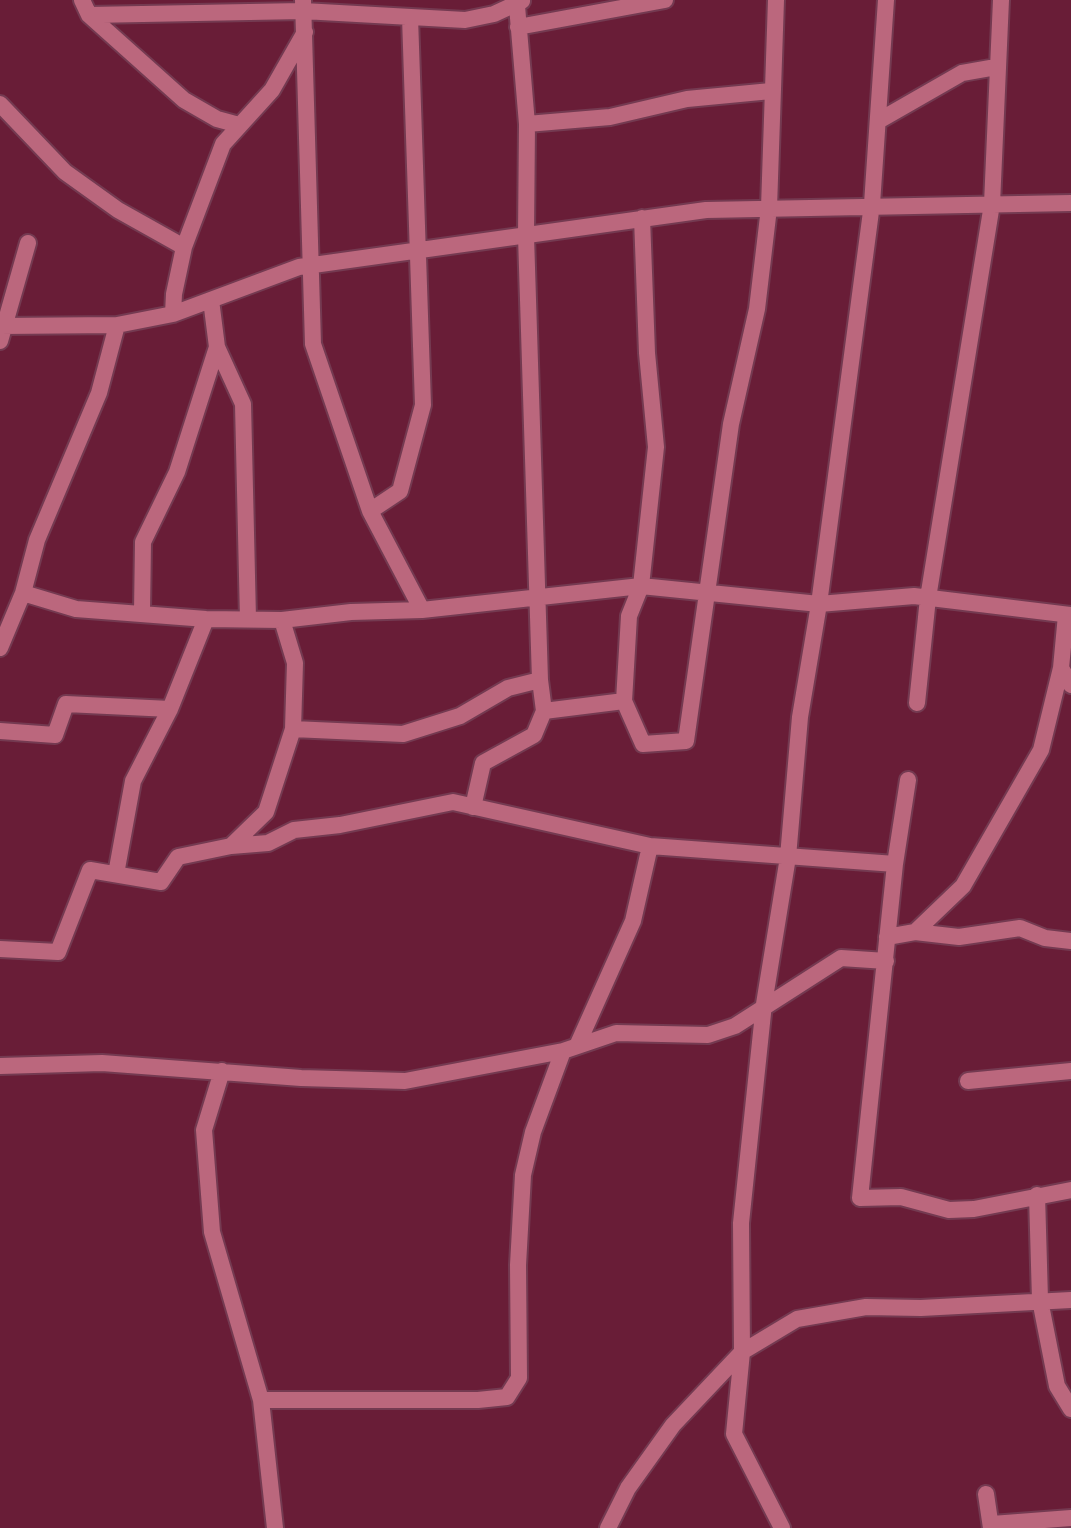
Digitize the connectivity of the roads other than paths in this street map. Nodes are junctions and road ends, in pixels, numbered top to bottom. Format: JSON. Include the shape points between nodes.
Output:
{"nodes":[{"id":1,"x":665,"y":0,"type":"edge"},
{"id":2,"x":776,"y":0,"type":"edge"},
{"id":3,"x":886,"y":0,"type":"edge"},
{"id":4,"x":1001,"y":0,"type":"edge"},
{"id":5,"x":520,"y":3,"type":"edge"},
{"id":6,"x":303,"y":5,"type":"edge"},
{"id":7,"x":86,"y":7,"type":"edge"},
{"id":8,"x":492,"y":7,"type":"edge"},
{"id":9,"x":410,"y":17,"type":"junction"},
{"id":10,"x":518,"y":27,"type":"junction"},
{"id":11,"x":305,"y":32,"type":"junction"},
{"id":12,"x":996,"y":67,"type":"junction"},
{"id":13,"x":771,"y":91,"type":"junction"},
{"id":14,"x":0,"y":104,"type":"edge"},
{"id":15,"x":880,"y":120,"type":"junction"},
{"id":16,"x":527,"y":124,"type":"junction"},
{"id":17,"x":239,"y":125,"type":"junction"},
{"id":18,"x":1071,"y":203,"type":"edge"},
{"id":19,"x":872,"y":204,"type":"junction"},
{"id":20,"x":992,"y":204,"type":"junction"},
{"id":21,"x":769,"y":208,"type":"junction"},
{"id":22,"x":642,"y":218,"type":"junction"},
{"id":23,"x":526,"y":236,"type":"junction"},
{"id":24,"x":28,"y":243,"type":"dead end"},
{"id":25,"x":184,"y":247,"type":"junction"},
{"id":26,"x":417,"y":252,"type":"junction"},
{"id":27,"x":309,"y":266,"type":"junction"},
{"id":28,"x":211,"y":300,"type":"junction"},
{"id":29,"x":173,"y":314,"type":"junction"},
{"id":30,"x":117,"y":325,"type":"junction"},
{"id":31,"x":2,"y":331,"type":"edge"},
{"id":32,"x":217,"y":347,"type":"junction"},
{"id":33,"x":370,"y":511,"type":"junction"},
{"id":34,"x":641,"y":586,"type":"junction"},
{"id":35,"x":23,"y":593,"type":"junction"},
{"id":36,"x":705,"y":594,"type":"junction"},
{"id":37,"x":539,"y":598,"type":"junction"},
{"id":38,"x":928,"y":598,"type":"junction"},
{"id":39,"x":819,"y":604,"type":"junction"},
{"id":40,"x":422,"y":610,"type":"junction"},
{"id":41,"x":142,"y":612,"type":"junction"},
{"id":42,"x":1068,"y":615,"type":"edge"},
{"id":43,"x":206,"y":619,"type":"junction"},
{"id":44,"x":248,"y":619,"type":"junction"},
{"id":45,"x":282,"y":620,"type":"junction"},
{"id":46,"x":0,"y":648,"type":"edge"},
{"id":47,"x":1061,"y":668,"type":"junction"},
{"id":48,"x":540,"y":680,"type":"junction"},
{"id":49,"x":1071,"y":685,"type":"edge"},
{"id":50,"x":624,"y":701,"type":"junction"},
{"id":51,"x":917,"y":703,"type":"dead end"},
{"id":52,"x":170,"y":709,"type":"junction"},
{"id":53,"x":544,"y":711,"type":"junction"},
{"id":54,"x":293,"y":729,"type":"junction"},
{"id":55,"x":0,"y":731,"type":"edge"},
{"id":56,"x":908,"y":780,"type":"dead end"},
{"id":57,"x":473,"y":807,"type":"junction"},
{"id":58,"x":231,"y":846,"type":"junction"},
{"id":59,"x":650,"y":846,"type":"junction"},
{"id":60,"x":788,"y":857,"type":"junction"},
{"id":61,"x":895,"y":864,"type":"junction"},
{"id":62,"x":116,"y":874,"type":"junction"},
{"id":63,"x":915,"y":932,"type":"junction"},
{"id":64,"x":887,"y":937,"type":"junction"},
{"id":65,"x":1071,"y":941,"type":"edge"},
{"id":66,"x":0,"y":949,"type":"edge"},
{"id":67,"x":886,"y":961,"type":"junction"},
{"id":68,"x":764,"y":1004,"type":"junction"},
{"id":69,"x":570,"y":1048,"type":"junction"},
{"id":70,"x":0,"y":1066,"type":"edge"},
{"id":71,"x":222,"y":1071,"type":"junction"},
{"id":72,"x":1071,"y":1071,"type":"edge"},
{"id":73,"x":968,"y":1081,"type":"dead end"},
{"id":74,"x":1071,"y":1190,"type":"edge"},
{"id":75,"x":1037,"y":1195,"type":"junction"},
{"id":76,"x":1040,"y":1300,"type":"junction"},
{"id":77,"x":1071,"y":1300,"type":"edge"},
{"id":78,"x":742,"y":1352,"type":"junction"},
{"id":79,"x":261,"y":1400,"type":"junction"},
{"id":80,"x":1070,"y":1414,"type":"edge"},
{"id":81,"x":986,"y":1494,"type":"dead end"},
{"id":82,"x":1071,"y":1518,"type":"edge"},
{"id":83,"x":992,"y":1526,"type":"edge"},
{"id":84,"x":275,"y":1528,"type":"edge"},
{"id":85,"x":608,"y":1528,"type":"edge"},
{"id":86,"x":782,"y":1528,"type":"edge"}],
"edges":[{"from":1,"to":10,"type":"street"},
{"from":2,"to":13,"type":"street"},
{"from":3,"to":15,"type":"street"},
{"from":4,"to":12,"type":"street"},
{"from":5,"to":8,"type":"street"},
{"from":5,"to":10,"type":"street"},
{"from":6,"to":7,"type":"street"},
{"from":6,"to":9,"type":"street"},
{"from":6,"to":11,"type":"street"},
{"from":7,"to":17,"type":"street","via":[[184,100]]},
{"from":8,"to":9,"type":"street","via":[[465,20]]},
{"from":9,"to":26,"type":"street"},
{"from":10,"to":16,"type":"street"},
{"from":11,"to":17,"type":"street","via":[[272,90]]},
{"from":11,"to":27,"type":"street"},
{"from":12,"to":15,"type":"street","via":[[962,73]]},
{"from":12,"to":20,"type":"street"},
{"from":13,"to":16,"type":"street","via":[[687,99],[610,117]]},
{"from":13,"to":21,"type":"street"},
{"from":14,"to":25,"type":"street","via":[[65,172]]},
{"from":15,"to":19,"type":"street"},
{"from":16,"to":23,"type":"street"},
{"from":17,"to":25,"type":"street","via":[[223,144]]},
{"from":18,"to":20,"type":"street"},
{"from":19,"to":20,"type":"street"},
{"from":19,"to":21,"type":"street"},
{"from":19,"to":39,"type":"street"},
{"from":20,"to":38,"type":"street"},
{"from":21,"to":22,"type":"street"},
{"from":21,"to":36,"type":"street","via":[[757,309],[734,410]]},
{"from":22,"to":23,"type":"street"},
{"from":22,"to":34,"type":"street","via":[[656,447]]},
{"from":23,"to":26,"type":"street"},
{"from":23,"to":37,"type":"street"},
{"from":24,"to":31,"type":"street"},
{"from":25,"to":29,"type":"street"},
{"from":26,"to":27,"type":"street"},
{"from":26,"to":33,"type":"street","via":[[423,405],[400,491]]},
{"from":27,"to":28,"type":"street"},
{"from":27,"to":33,"type":"street","via":[[313,344]]},
{"from":28,"to":29,"type":"street"},
{"from":28,"to":32,"type":"street"},
{"from":29,"to":30,"type":"street"},
{"from":30,"to":31,"type":"street"},
{"from":30,"to":35,"type":"street","via":[[99,393],[37,540]]},
{"from":32,"to":41,"type":"street","via":[[177,472],[143,542]]},
{"from":32,"to":44,"type":"street","via":[[243,404]]},
{"from":33,"to":40,"type":"street"},
{"from":34,"to":36,"type":"street"},
{"from":34,"to":37,"type":"street"},
{"from":34,"to":50,"type":"street","via":[[629,616]]},
{"from":35,"to":41,"type":"street","via":[[76,609]]},
{"from":35,"to":46,"type":"street"},
{"from":36,"to":39,"type":"street"},
{"from":36,"to":50,"type":"street","via":[[686,741],[643,744]]},
{"from":37,"to":40,"type":"street"},
{"from":37,"to":48,"type":"street"},
{"from":38,"to":39,"type":"street"},
{"from":38,"to":42,"type":"street"},
{"from":38,"to":51,"type":"street"},
{"from":39,"to":60,"type":"street","via":[[800,717]]},
{"from":40,"to":45,"type":"street"},
{"from":41,"to":43,"type":"street"},
{"from":42,"to":47,"type":"street"},
{"from":43,"to":44,"type":"street"},
{"from":43,"to":52,"type":"street"},
{"from":44,"to":45,"type":"street"},
{"from":45,"to":54,"type":"street","via":[[295,663]]},
{"from":47,"to":49,"type":"street"},
{"from":47,"to":63,"type":"street","via":[[1041,750],[963,886]]},
{"from":48,"to":53,"type":"street"},
{"from":48,"to":54,"type":"street","via":[[508,688],[460,716],[403,734]]},
{"from":50,"to":53,"type":"street"},
{"from":52,"to":55,"type":"street","via":[[66,704],[55,735]]},
{"from":52,"to":62,"type":"street","via":[[133,781]]},
{"from":53,"to":57,"type":"street","via":[[534,735],[483,763]]},
{"from":54,"to":58,"type":"street","via":[[266,812]]},
{"from":56,"to":61,"type":"street"},
{"from":57,"to":58,"type":"street","via":[[453,802],[294,830],[268,843]]},
{"from":57,"to":59,"type":"street"},
{"from":58,"to":62,"type":"street","via":[[178,857],[161,882]]},
{"from":59,"to":60,"type":"street"},
{"from":59,"to":69,"type":"street","via":[[633,921]]},
{"from":60,"to":61,"type":"street"},
{"from":60,"to":68,"type":"street"},
{"from":61,"to":64,"type":"street"},
{"from":62,"to":66,"type":"street","via":[[90,870],[58,952]]},
{"from":63,"to":64,"type":"street"},
{"from":63,"to":65,"type":"street","via":[[959,937],[1020,928]]},
{"from":64,"to":67,"type":"street"},
{"from":67,"to":68,"type":"street","via":[[841,958]]},
{"from":67,"to":75,"type":"street","via":[[860,1198],[901,1197],[949,1210]]},
{"from":68,"to":69,"type":"street","via":[[735,1026],[708,1035],[616,1033]]},
{"from":68,"to":78,"type":"street","via":[[741,1223]]},
{"from":69,"to":71,"type":"street","via":[[405,1081]]},
{"from":69,"to":79,"type":"street","via":[[533,1132],[523,1175],[519,1378],[507,1397]]},
{"from":70,"to":71,"type":"street","via":[[102,1063]]},
{"from":71,"to":79,"type":"street","via":[[204,1130],[212,1232]]},
{"from":72,"to":73,"type":"street"},
{"from":74,"to":75,"type":"street"},
{"from":75,"to":76,"type":"street"},
{"from":76,"to":77,"type":"street"},
{"from":76,"to":78,"type":"street","via":[[866,1307],[797,1319]]},
{"from":76,"to":80,"type":"street","via":[[1057,1386]]},
{"from":78,"to":85,"type":"street","via":[[673,1425],[628,1488]]},
{"from":78,"to":86,"type":"street","via":[[734,1434]]},
{"from":79,"to":84,"type":"street"},
{"from":81,"to":83,"type":"street"},
{"from":82,"to":83,"type":"street"}]}
